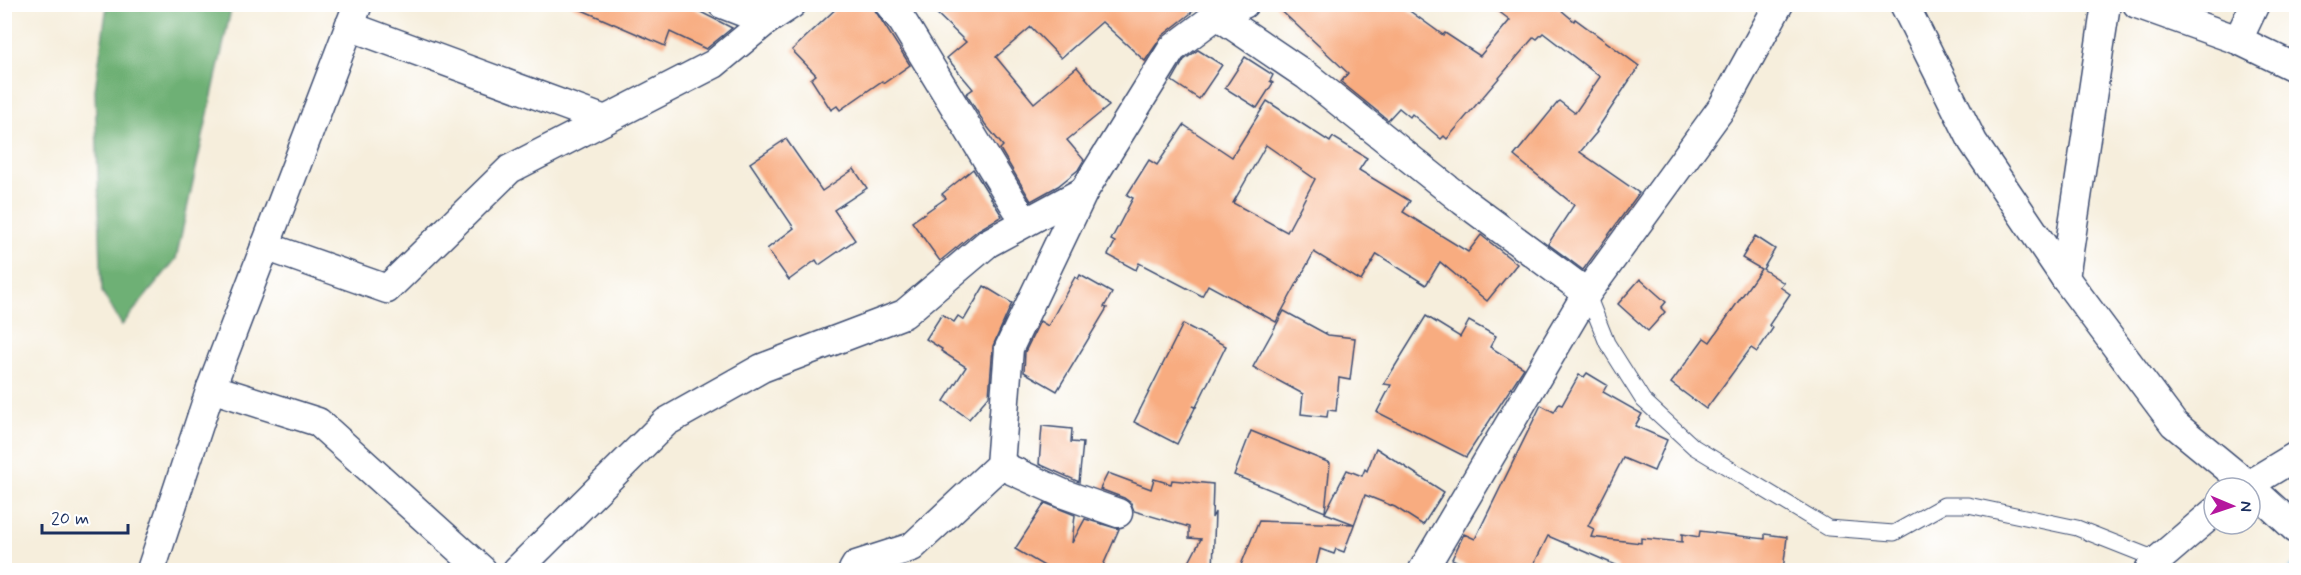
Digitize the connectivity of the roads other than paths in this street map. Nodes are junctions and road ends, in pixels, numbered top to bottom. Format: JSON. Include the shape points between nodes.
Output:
{"nodes":[{"id":1,"x":722,"y":4,"type":"edge"},
{"id":2,"x":792,"y":4,"type":"edge"},
{"id":3,"x":889,"y":4,"type":"edge"},
{"id":4,"x":1244,"y":4,"type":"edge"},
{"id":5,"x":1779,"y":4,"type":"edge"},
{"id":6,"x":1904,"y":4,"type":"edge"},
{"id":7,"x":2106,"y":4,"type":"edge"},
{"id":8,"x":2137,"y":4,"type":"edge"},
{"id":9,"x":2255,"y":4,"type":"edge"},
{"id":10,"x":1212,"y":10,"type":"edge"},
{"id":11,"x":354,"y":15,"type":"edge"},
{"id":12,"x":766,"y":21,"type":"junction"},
{"id":13,"x":2238,"y":40,"type":"junction"},
{"id":14,"x":2296,"y":68,"type":"edge"},
{"id":15,"x":605,"y":120,"type":"junction"},
{"id":16,"x":1084,"y":191,"type":"junction"},
{"id":17,"x":1025,"y":222,"type":"junction"},
{"id":18,"x":265,"y":246,"type":"junction"},
{"id":19,"x":2065,"y":278,"type":"junction"},
{"id":20,"x":1587,"y":293,"type":"junction"},
{"id":21,"x":211,"y":388,"type":"junction"},
{"id":22,"x":2296,"y":456,"type":"edge"},
{"id":23,"x":1000,"y":465,"type":"junction"},
{"id":24,"x":2234,"y":476,"type":"edge"},
{"id":25,"x":2262,"y":476,"type":"edge"},
{"id":26,"x":2262,"y":500,"type":"edge"},
{"id":27,"x":1118,"y":513,"type":"dead end"},
{"id":28,"x":2202,"y":523,"type":"edge"},
{"id":29,"x":2296,"y":529,"type":"edge"},
{"id":30,"x":2153,"y":565,"type":"edge"},
{"id":31,"x":151,"y":570,"type":"edge"},
{"id":32,"x":482,"y":570,"type":"edge"},
{"id":33,"x":517,"y":570,"type":"edge"},
{"id":34,"x":853,"y":570,"type":"edge"},
{"id":35,"x":1423,"y":570,"type":"edge"}],
"edges":[{"from":1,"to":12,"type":"street"},
{"from":2,"to":12,"type":"street"},
{"from":3,"to":17,"type":"street"},
{"from":4,"to":10,"type":"street"},
{"from":5,"to":20,"type":"street","via":[[1723,106]]},
{"from":6,"to":19,"type":"street","via":[[1973,142]]},
{"from":7,"to":19,"type":"street"},
{"from":8,"to":13,"type":"street"},
{"from":9,"to":13,"type":"street"},
{"from":10,"to":16,"type":"street","via":[[1172,49]]},
{"from":10,"to":20,"type":"street","via":[[1307,76],[1463,201]]},
{"from":11,"to":15,"type":"street"},
{"from":11,"to":18,"type":"street"},
{"from":12,"to":15,"type":"street","via":[[714,64]]},
{"from":13,"to":14,"type":"street"},
{"from":15,"to":18,"type":"street","via":[[510,169],[387,289]]},
{"from":16,"to":17,"type":"street"},
{"from":16,"to":23,"type":"street","via":[[1009,348]]},
{"from":17,"to":33,"type":"street","via":[[988,243],[904,314],[762,368],[666,422]]},
{"from":18,"to":21,"type":"street"},
{"from":19,"to":24,"type":"street","via":[[2174,424]]},
{"from":20,"to":30,"type":"lane","via":[[1606,343],[1643,400],[1694,447],[1828,528],[1894,533],[1944,506],[1968,505],[2077,528]]},
{"from":20,"to":35,"type":"street"},
{"from":21,"to":31,"type":"street"},
{"from":21,"to":32,"type":"street","via":[[318,422]]},
{"from":22,"to":25,"type":"street"},
{"from":23,"to":27,"type":"street"},
{"from":23,"to":34,"type":"street","via":[[912,547],[856,565]]},
{"from":26,"to":29,"type":"street"},
{"from":28,"to":30,"type":"street"}]}
